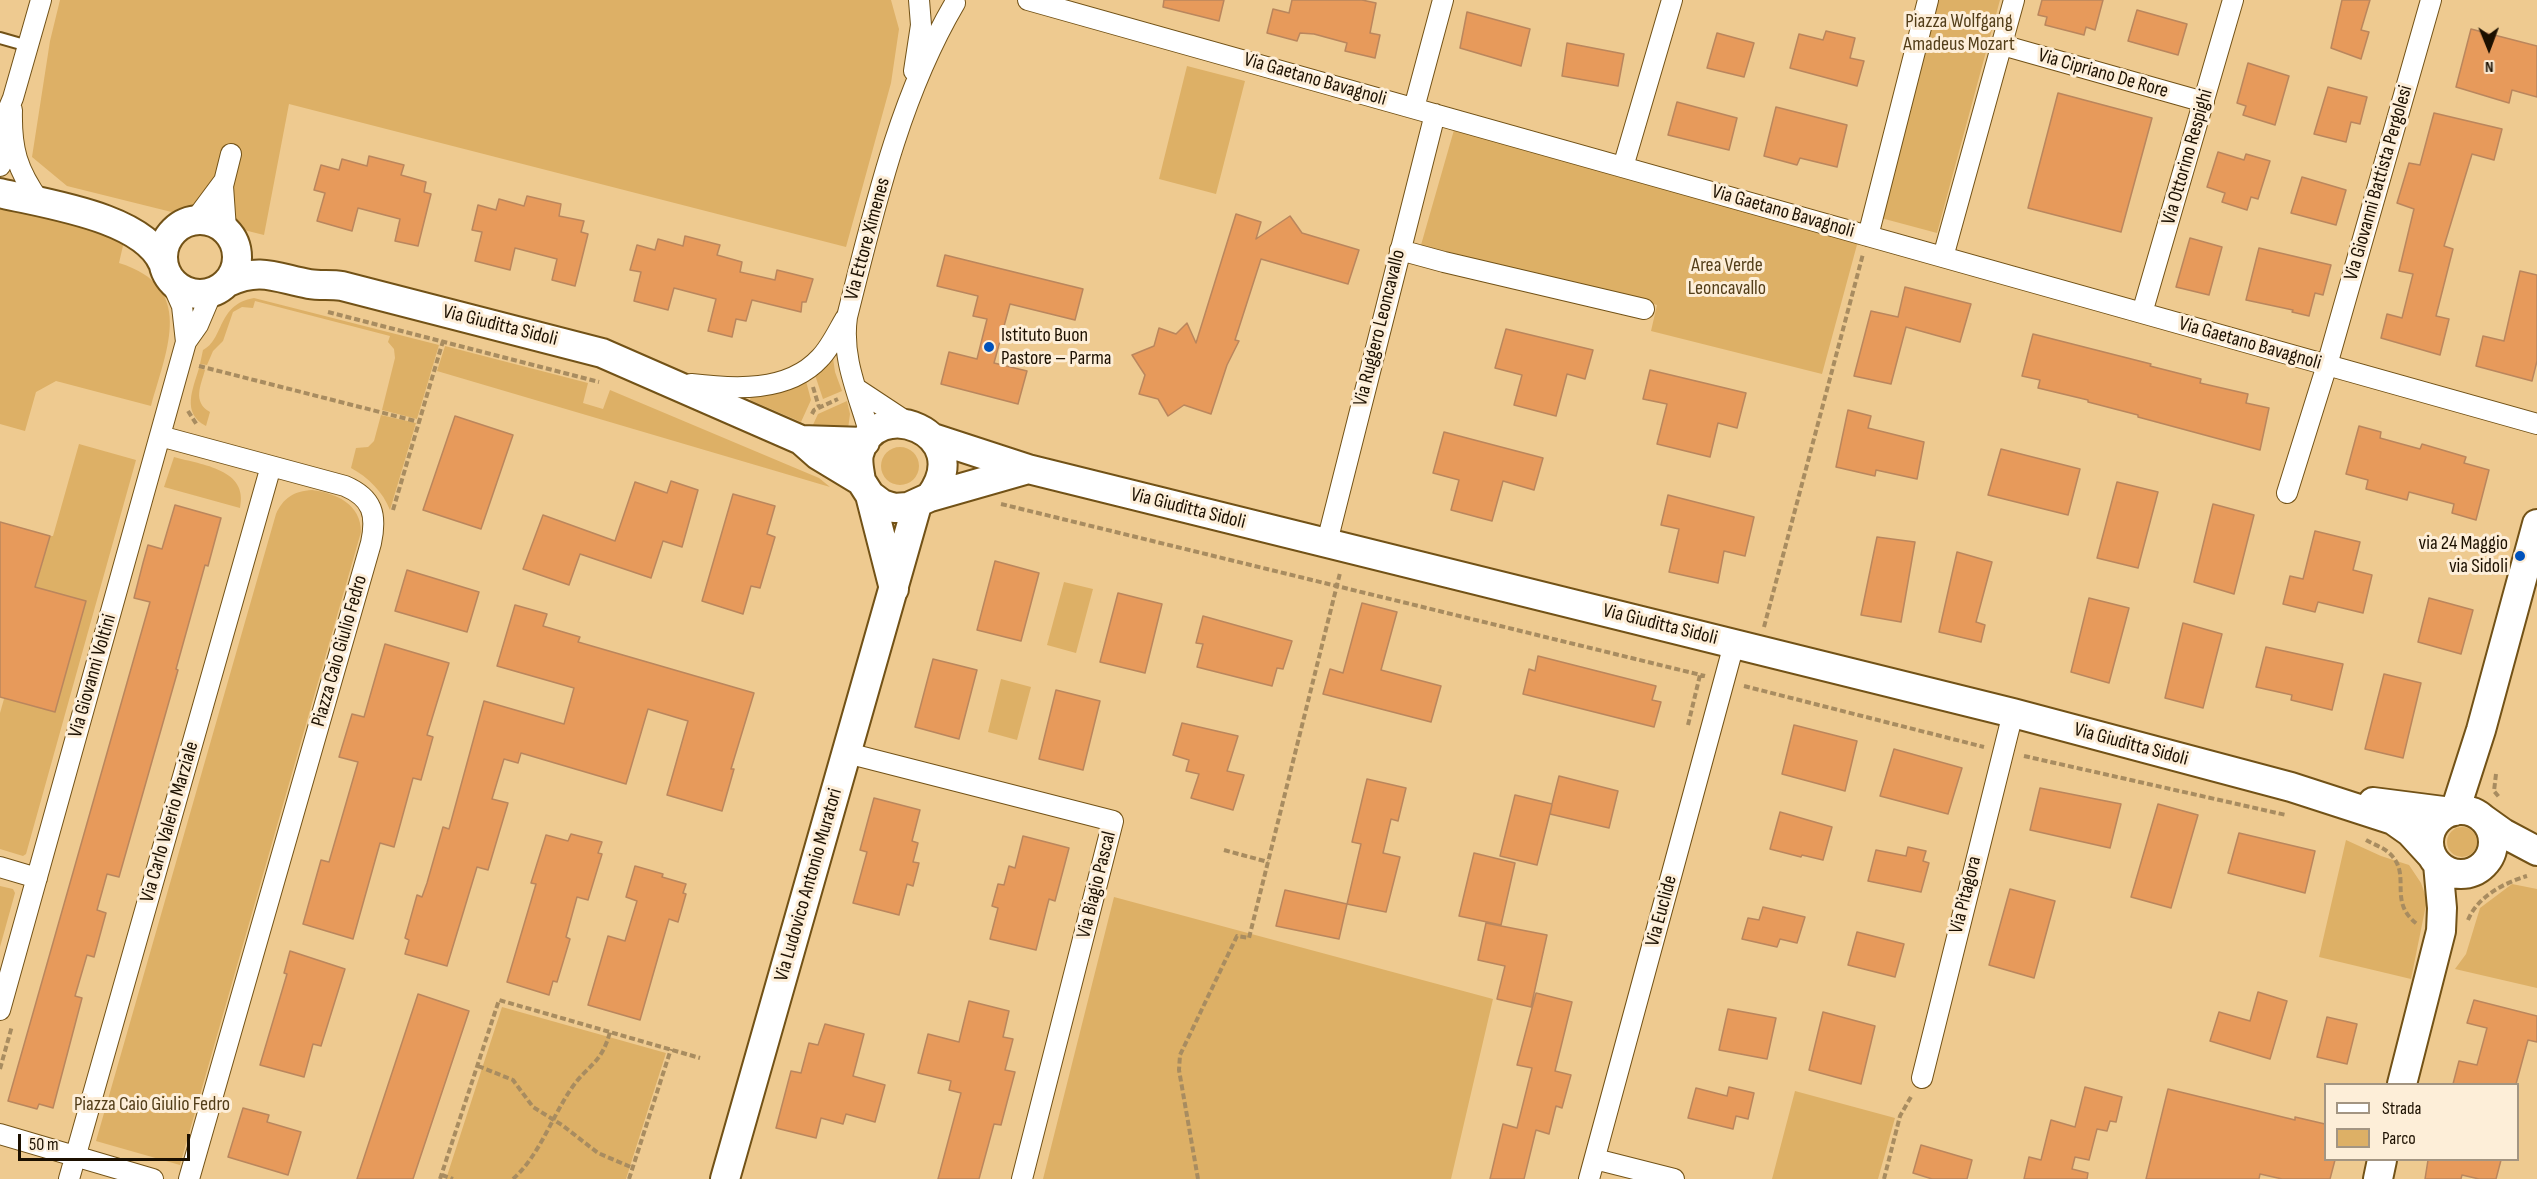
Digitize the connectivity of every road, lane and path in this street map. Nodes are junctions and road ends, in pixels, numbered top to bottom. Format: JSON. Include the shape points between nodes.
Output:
{"nodes":[{"id":1,"x":41,"y":0,"type":"edge"},
{"id":2,"x":918,"y":0,"type":"edge"},
{"id":3,"x":926,"y":0,"type":"edge"},
{"id":4,"x":1028,"y":0,"type":"edge"},
{"id":5,"x":1443,"y":0,"type":"edge"},
{"id":6,"x":1672,"y":0,"type":"edge"},
{"id":7,"x":1928,"y":0,"type":"edge"},
{"id":8,"x":2014,"y":0,"type":"edge"},
{"id":9,"x":2233,"y":0,"type":"edge"},
{"id":10,"x":2431,"y":0,"type":"edge"},
{"id":11,"x":958,"y":1,"type":"edge"},
{"id":12,"x":0,"y":38,"type":"edge"},
{"id":13,"x":2002,"y":45,"type":"junction"},
{"id":14,"x":28,"y":46,"type":"junction"},
{"id":15,"x":911,"y":91,"type":"junction"},
{"id":16,"x":13,"y":98,"type":"junction"},
{"id":17,"x":2204,"y":102,"type":"junction"},
{"id":18,"x":1414,"y":108,"type":"junction"},
{"id":19,"x":1435,"y":114,"type":"junction"},
{"id":20,"x":0,"y":120,"type":"edge"},
{"id":21,"x":0,"y":129,"type":"edge"},
{"id":22,"x":231,"y":154,"type":"dead end"},
{"id":23,"x":0,"y":166,"type":"edge"},
{"id":24,"x":1623,"y":167,"type":"junction"},
{"id":25,"x":224,"y":181,"type":"junction"},
{"id":26,"x":0,"y":192,"type":"edge"},
{"id":27,"x":40,"y":202,"type":"junction"},
{"id":28,"x":109,"y":220,"type":"junction"},
{"id":29,"x":186,"y":224,"type":"junction"},
{"id":30,"x":1868,"y":236,"type":"junction"},
{"id":31,"x":231,"y":238,"type":"junction"},
{"id":32,"x":1400,"y":250,"type":"junction"},
{"id":33,"x":1943,"y":257,"type":"junction"},
{"id":34,"x":167,"y":272,"type":"junction"},
{"id":35,"x":220,"y":287,"type":"junction"},
{"id":36,"x":347,"y":287,"type":"junction"},
{"id":37,"x":1644,"y":309,"type":"dead end"},
{"id":38,"x":849,"y":311,"type":"junction"},
{"id":39,"x":328,"y":312,"type":"dead end"},
{"id":40,"x":2142,"y":313,"type":"junction"},
{"id":41,"x":443,"y":341,"type":"junction"},
{"id":42,"x":186,"y":342,"type":"junction"},
{"id":43,"x":196,"y":365,"type":"dead end"},
{"id":44,"x":2327,"y":365,"type":"junction"},
{"id":45,"x":649,"y":374,"type":"junction"},
{"id":46,"x":607,"y":385,"type":"dead end"},
{"id":47,"x":857,"y":389,"type":"junction"},
{"id":48,"x":419,"y":422,"type":"junction"},
{"id":49,"x":2537,"y":424,"type":"edge"},
{"id":50,"x":922,"y":431,"type":"junction"},
{"id":51,"x":160,"y":436,"type":"junction"},
{"id":52,"x":868,"y":438,"type":"junction"},
{"id":53,"x":801,"y":440,"type":"junction"},
{"id":54,"x":271,"y":466,"type":"junction"},
{"id":55,"x":1028,"y":469,"type":"junction"},
{"id":56,"x":865,"y":488,"type":"junction"},
{"id":57,"x":2287,"y":493,"type":"dead end"},
{"id":58,"x":923,"y":501,"type":"junction"},
{"id":59,"x":995,"y":503,"type":"dead end"},
{"id":60,"x":393,"y":513,"type":"dead end"},
{"id":61,"x":2537,"y":524,"type":"edge"},
{"id":62,"x":1337,"y":544,"type":"junction"},
{"id":63,"x":2531,"y":566,"type":"edge"},
{"id":64,"x":1337,"y":586,"type":"junction"},
{"id":65,"x":894,"y":590,"type":"junction"},
{"id":66,"x":1746,"y":647,"type":"junction"},
{"id":67,"x":1724,"y":681,"type":"junction"},
{"id":68,"x":1747,"y":687,"type":"junction"},
{"id":69,"x":2013,"y":713,"type":"junction"},
{"id":70,"x":2002,"y":751,"type":"junction"},
{"id":71,"x":847,"y":753,"type":"junction"},
{"id":72,"x":2496,"y":770,"type":"dead end"},
{"id":73,"x":2291,"y":787,"type":"junction"},
{"id":74,"x":2473,"y":811,"type":"junction"},
{"id":75,"x":2297,"y":817,"type":"dead end"},
{"id":76,"x":2361,"y":837,"type":"dead end"},
{"id":77,"x":1224,"y":850,"type":"dead end"},
{"id":78,"x":2537,"y":851,"type":"edge"},
{"id":79,"x":2537,"y":857,"type":"edge"},
{"id":80,"x":2435,"y":860,"type":"junction"},
{"id":81,"x":1268,"y":862,"type":"junction"},
{"id":82,"x":0,"y":867,"type":"edge"},
{"id":83,"x":2478,"y":869,"type":"junction"},
{"id":84,"x":2537,"y":874,"type":"edge"},
{"id":85,"x":37,"y":878,"type":"junction"},
{"id":86,"x":2440,"y":931,"type":"junction"},
{"id":87,"x":0,"y":1010,"type":"edge"},
{"id":88,"x":610,"y":1032,"type":"junction"},
{"id":89,"x":671,"y":1049,"type":"junction"},
{"id":90,"x":700,"y":1058,"type":"dead end"},
{"id":91,"x":478,"y":1066,"type":"junction"},
{"id":92,"x":1922,"y":1078,"type":"joint"},
{"id":93,"x":2402,"y":1083,"type":"edge"},
{"id":94,"x":553,"y":1120,"type":"junction"},
{"id":95,"x":0,"y":1134,"type":"edge"},
{"id":96,"x":75,"y":1156,"type":"junction"},
{"id":97,"x":1595,"y":1159,"type":"junction"},
{"id":98,"x":2382,"y":1161,"type":"edge"},
{"id":99,"x":633,"y":1168,"type":"junction"},
{"id":100,"x":441,"y":1177,"type":"edge"},
{"id":101,"x":69,"y":1179,"type":"edge"},
{"id":102,"x":153,"y":1179,"type":"edge"},
{"id":103,"x":189,"y":1179,"type":"edge"},
{"id":104,"x":453,"y":1179,"type":"edge"},
{"id":105,"x":513,"y":1179,"type":"edge"},
{"id":106,"x":629,"y":1179,"type":"edge"},
{"id":107,"x":725,"y":1179,"type":"edge"},
{"id":108,"x":1022,"y":1179,"type":"edge"},
{"id":109,"x":1198,"y":1179,"type":"edge"},
{"id":110,"x":1589,"y":1179,"type":"edge"},
{"id":111,"x":1674,"y":1179,"type":"edge"},
{"id":112,"x":1884,"y":1179,"type":"edge"},
{"id":113,"x":2378,"y":1179,"type":"edge"}],
"edges":[{"from":1,"to":14,"type":"street"},
{"from":2,"to":15,"type":"street","name":"Via Ettore Ximenes","via":[[921,26]]},
{"from":3,"to":11,"type":"street","name":"Via Ettore Ximenes","via":[[946,5]]},
{"from":4,"to":18,"type":"street","name":"Via Gaetano Bavagnoli"},
{"from":5,"to":18,"type":"street"},
{"from":6,"to":24,"type":"street"},
{"from":7,"to":30,"type":"street"},
{"from":8,"to":13,"type":"street"},
{"from":9,"to":17,"type":"street","name":"Via Ottorino Respighi"},
{"from":10,"to":44,"type":"street","name":"Via Giovanni Battista Pergolesi"},
{"from":11,"to":15,"type":"street","name":"Via Ettore Ximenes"},
{"from":12,"to":14,"type":"lane"},
{"from":13,"to":17,"type":"street","name":"Via Cipriano De Rore"},
{"from":13,"to":33,"type":"street"},
{"from":14,"to":16,"type":"street"},
{"from":15,"to":38,"type":"street","name":"Via Ettore Ximenes"},
{"from":16,"to":20,"type":"street"},
{"from":16,"to":21,"type":"street"},
{"from":16,"to":23,"type":"street","via":[[7,153]]},
{"from":16,"to":27,"type":"street","via":[[11,137],[18,168]]},
{"from":17,"to":40,"type":"street","name":"Via Ottorino Respighi"},
{"from":18,"to":19,"type":"street","name":"Via Gaetano Bavagnoli"},
{"from":19,"to":24,"type":"street","name":"Via Gaetano Bavagnoli"},
{"from":19,"to":32,"type":"street","name":"Via Ruggero Leoncavallo"},
{"from":22,"to":25,"type":"street"},
{"from":24,"to":30,"type":"street","name":"Via Gaetano Bavagnoli"},
{"from":25,"to":29,"type":"street"},
{"from":25,"to":31,"type":"street"},
{"from":26,"to":27,"type":"street","name":"Via Giuditta Sidoli"},
{"from":27,"to":28,"type":"street","name":"Via Giuditta Sidoli"},
{"from":28,"to":29,"type":"street","name":"Via Giuditta Sidoli"},
{"from":28,"to":34,"type":"street","name":"Via Giuditta Sidoli","via":[[145,239],[158,252]]},
{"from":29,"to":31,"type":"street","name":"Via Giuditta Sidoli","via":[[216,223]]},
{"from":29,"to":34,"type":"street","via":[[165,244]]},
{"from":30,"to":33,"type":"street","name":"Via Gaetano Bavagnoli"},
{"from":30,"to":66,"type":"path"},
{"from":31,"to":35,"type":"street","via":[[237,262]]},
{"from":31,"to":36,"type":"street","name":"Via Giuditta Sidoli"},
{"from":32,"to":37,"type":"street"},
{"from":32,"to":62,"type":"street","name":"Via Ruggero Leoncavallo"},
{"from":33,"to":40,"type":"street","name":"Via Gaetano Bavagnoli"},
{"from":34,"to":35,"type":"street","name":"Via Giuditta Sidoli","via":[[189,292],[201,294]]},
{"from":34,"to":42,"type":"street","name":"Via Giovanni Voltini","via":[[182,306]]},
{"from":35,"to":36,"type":"street","name":"Via Giuditta Sidoli","via":[[247,274],[263,273],[308,284]]},
{"from":35,"to":42,"type":"street","name":"Via Giovanni Voltini"},
{"from":36,"to":45,"type":"street","name":"Via Giuditta Sidoli","via":[[590,350]]},
{"from":38,"to":45,"type":"street","name":"Via Giuditta Sidoli","via":[[820,359],[785,379],[729,388]]},
{"from":38,"to":47,"type":"street","name":"Via Ettore Ximenes","via":[[846,350]]},
{"from":39,"to":41,"type":"path"},
{"from":40,"to":44,"type":"street","name":"Via Gaetano Bavagnoli"},
{"from":41,"to":46,"type":"path"},
{"from":41,"to":48,"type":"path"},
{"from":42,"to":51,"type":"street","name":"Via Giovanni Voltini"},
{"from":43,"to":48,"type":"path"},
{"from":44,"to":49,"type":"street","name":"Via Gaetano Bavagnoli"},
{"from":44,"to":57,"type":"street","name":"Via Giovanni Battista Pergolesi"},
{"from":45,"to":53,"type":"street","name":"Via Giuditta Sidoli"},
{"from":47,"to":50,"type":"street"},
{"from":47,"to":52,"type":"street","name":"Via Ettore Ximenes"},
{"from":48,"to":60,"type":"path"},
{"from":50,"to":52,"type":"street","name":"Via Giuditta Sidoli","via":[[895,423]]},
{"from":50,"to":55,"type":"street","name":"Via Giuditta Sidoli"},
{"from":50,"to":58,"type":"street","via":[[943,460],[942,476]]},
{"from":51,"to":54,"type":"street","name":"Piazza Caio Giulio Fedro"},
{"from":51,"to":85,"type":"street","name":"Via Giovanni Voltini"},
{"from":52,"to":53,"type":"street","name":"Via Giuditta Sidoli"},
{"from":52,"to":56,"type":"street","via":[[859,455]]},
{"from":53,"to":56,"type":"street","name":"Via Giuditta Sidoli"},
{"from":54,"to":96,"type":"street","name":"Via Carlo Valerio Marziale"},
{"from":54,"to":103,"type":"street","name":"Piazza Caio Giulio Fedro","via":[[352,489],[374,513],[374,530]]},
{"from":55,"to":58,"type":"street","name":"Via Giuditta Sidoli"},
{"from":55,"to":62,"type":"street","name":"Via Giuditta Sidoli"},
{"from":56,"to":58,"type":"street","name":"Via Giuditta Sidoli","via":[[882,504],[894,508]]},
{"from":56,"to":65,"type":"street"},
{"from":58,"to":65,"type":"street","name":"Via Ludovico Antonio Muratori"},
{"from":59,"to":64,"type":"path"},
{"from":61,"to":63,"type":"street"},
{"from":62,"to":64,"type":"path"},
{"from":62,"to":66,"type":"street","name":"Via Giuditta Sidoli"},
{"from":63,"to":74,"type":"street","via":[[2481,730]]},
{"from":64,"to":67,"type":"path"},
{"from":64,"to":81,"type":"path"},
{"from":65,"to":71,"type":"street","name":"Via Ludovico Antonio Muratori"},
{"from":66,"to":67,"type":"street","name":"Via Euclide"},
{"from":66,"to":68,"type":"path"},
{"from":66,"to":69,"type":"street","name":"Via Giuditta Sidoli"},
{"from":67,"to":68,"type":"path"},
{"from":67,"to":97,"type":"street","name":"Via Euclide"},
{"from":68,"to":70,"type":"path"},
{"from":69,"to":70,"type":"street","name":"Via Pitagora"},
{"from":69,"to":73,"type":"street","name":"Via Giuditta Sidoli"},
{"from":70,"to":75,"type":"path"},
{"from":70,"to":92,"type":"street","name":"Via Pitagora"},
{"from":71,"to":107,"type":"street","name":"Via Ludovico Antonio Muratori"},
{"from":71,"to":108,"type":"street","name":"Via Biagio Pascal","via":[[1113,821]]},
{"from":72,"to":74,"type":"path","via":[[2494,791]]},
{"from":73,"to":74,"type":"street","name":"Via Giuditta Sidoli","via":[[2376,802]]},
{"from":73,"to":80,"type":"street","name":"Via Giuditta Sidoli","via":[[2393,820],[2410,832]]},
{"from":74,"to":78,"type":"street","name":"Via Giuditta Sidoli","via":[[2504,834]]},
{"from":74,"to":80,"type":"street","via":[[2441,817],[2434,825],[2430,836]]},
{"from":74,"to":83,"type":"street","via":[[2489,826],[2493,846]]},
{"from":76,"to":86,"type":"path","via":[[2388,852],[2402,874],[2399,896],[2415,924]]},
{"from":77,"to":81,"type":"path"},
{"from":79,"to":83,"type":"street"},
{"from":80,"to":83,"type":"street","via":[[2456,874]]},
{"from":80,"to":86,"type":"street","via":[[2442,909]]},
{"from":81,"to":109,"type":"path","via":[[1249,939],[1237,936],[1179,1060]]},
{"from":82,"to":85,"type":"street"},
{"from":83,"to":86,"type":"street"},
{"from":84,"to":86,"type":"path","via":[[2495,889],[2472,910],[2460,937]]},
{"from":85,"to":87,"type":"street","name":"Via Giovanni Voltini"},
{"from":86,"to":93,"type":"street"},
{"from":88,"to":89,"type":"path"},
{"from":88,"to":91,"type":"path","via":[[499,1000]]},
{"from":88,"to":94,"type":"path","via":[[597,1062],[577,1081]]},
{"from":89,"to":90,"type":"path"},
{"from":89,"to":99,"type":"path"},
{"from":91,"to":94,"type":"path","via":[[513,1080],[533,1107]]},
{"from":91,"to":100,"type":"path"},
{"from":92,"to":112,"type":"path","via":[[1900,1116]]},
{"from":94,"to":99,"type":"path","via":[[598,1153]]},
{"from":94,"to":105,"type":"path"},
{"from":95,"to":96,"type":"street"},
{"from":96,"to":101,"type":"street","name":"Via Carlo Valerio Marziale"},
{"from":96,"to":102,"type":"street"},
{"from":97,"to":110,"type":"street","name":"Via Euclide"},
{"from":97,"to":111,"type":"street"},
{"from":98,"to":113,"type":"street"},
{"from":99,"to":106,"type":"path"},
{"from":100,"to":104,"type":"path"}]}
